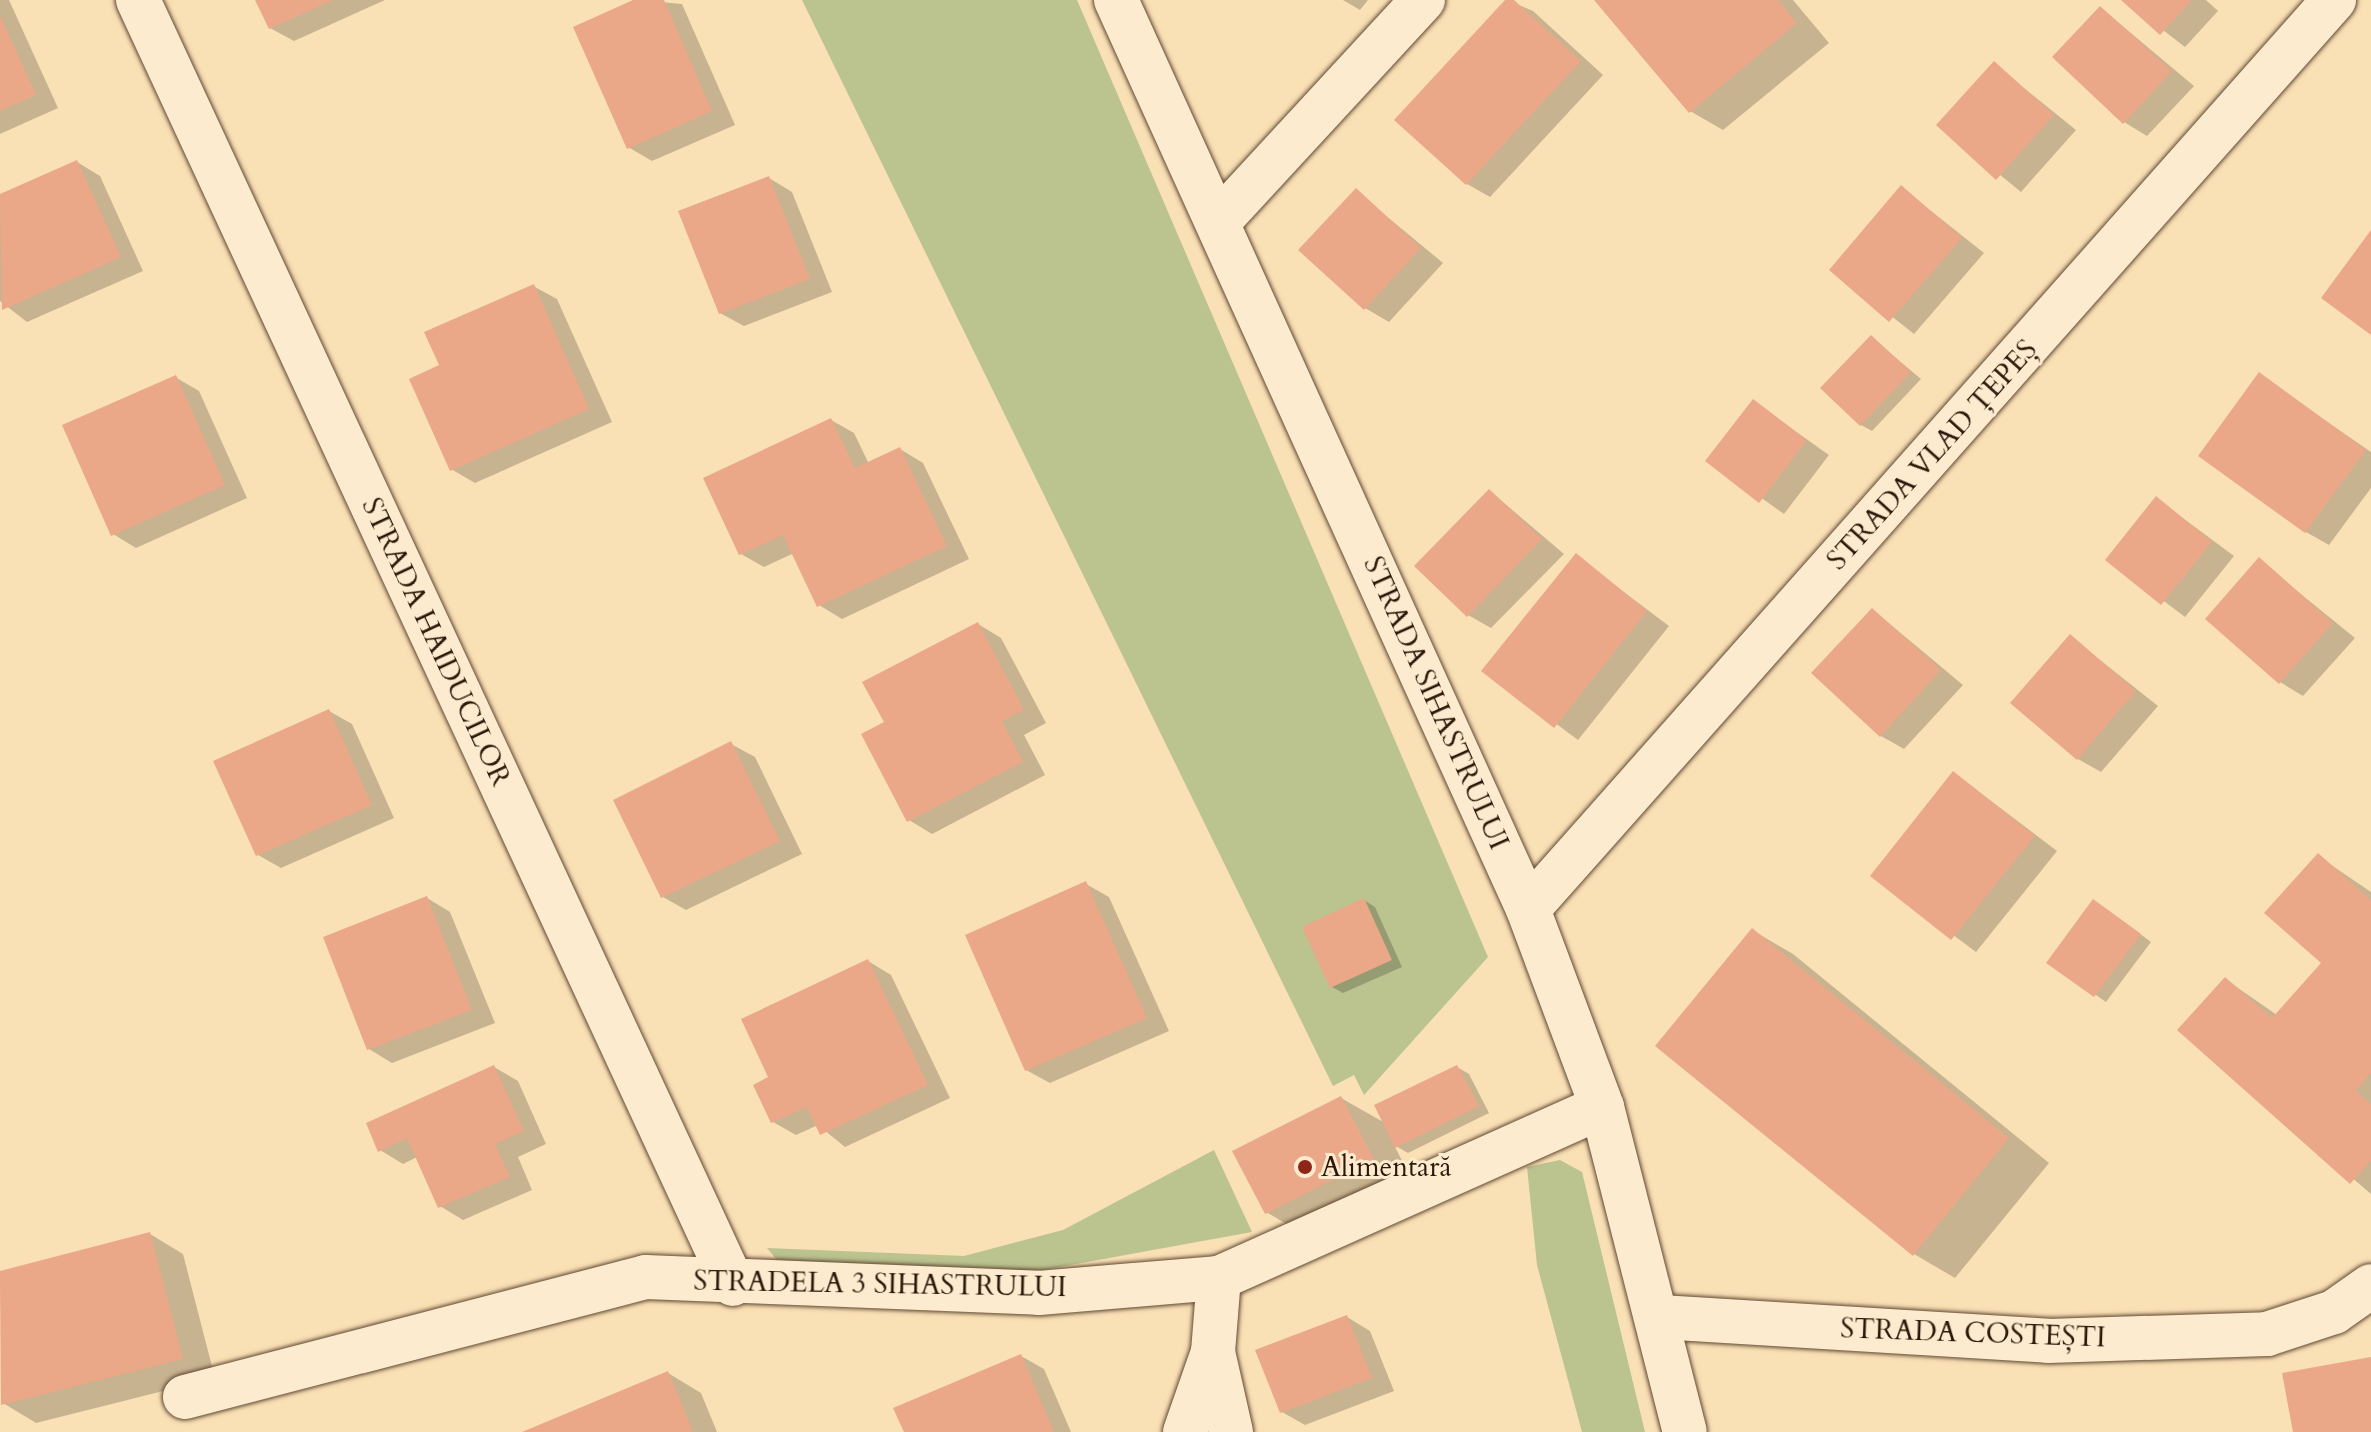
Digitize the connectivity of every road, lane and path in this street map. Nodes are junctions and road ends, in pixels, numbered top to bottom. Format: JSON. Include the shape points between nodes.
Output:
{"nodes":[{"id":1,"x":138,"y":0,"type":"edge"},
{"id":2,"x":1116,"y":0,"type":"edge"},
{"id":3,"x":1423,"y":0,"type":"edge"},
{"id":4,"x":2334,"y":0,"type":"edge"},
{"id":5,"x":1219,"y":221,"type":"junction"},
{"id":6,"x":1528,"y":909,"type":"junction"},
{"id":7,"x":1602,"y":1107,"type":"junction"},
{"id":8,"x":1219,"y":1278,"type":"junction"},
{"id":9,"x":733,"y":1284,"type":"junction"},
{"id":10,"x":2371,"y":1286,"type":"edge"},
{"id":11,"x":1660,"y":1317,"type":"junction"},
{"id":12,"x":1213,"y":1352,"type":"junction"},
{"id":13,"x":185,"y":1397,"type":"dead end"},
{"id":14,"x":1185,"y":1432,"type":"edge"},
{"id":15,"x":1231,"y":1432,"type":"edge"},
{"id":16,"x":1685,"y":1432,"type":"edge"}],
"edges":[{"from":1,"to":9,"type":"street","name":"STRADA HAIDUCILOR"},
{"from":2,"to":5,"type":"street","name":"STRADA SIHASTRULUI"},
{"from":3,"to":5,"type":"street"},
{"from":4,"to":6,"type":"street","name":"STRADA VLAD ȚEPEȘ"},
{"from":5,"to":6,"type":"street","name":"STRADA SIHASTRULUI"},
{"from":6,"to":7,"type":"street","name":"STRADA SIHASTRULUI"},
{"from":7,"to":8,"type":"street","name":"STRADELA 3 SIHASTRULUI"},
{"from":7,"to":11,"type":"street","name":"STRADA SIHASTRULUI"},
{"from":8,"to":9,"type":"street","name":"STRADELA 3 SIHASTRULUI","via":[[1039,1293]]},
{"from":8,"to":12,"type":"street"},
{"from":9,"to":13,"type":"street","name":"STRADELA 3 SIHASTRULUI","via":[[646,1277]]},
{"from":10,"to":11,"type":"street","name":"STRADA COSTEȘTI","via":[[2334,1312],[2267,1334],[2048,1341]]},
{"from":11,"to":16,"type":"street","name":"STRADA SIHASTRULUI"},
{"from":12,"to":14,"type":"street"},
{"from":12,"to":15,"type":"street"}]}
